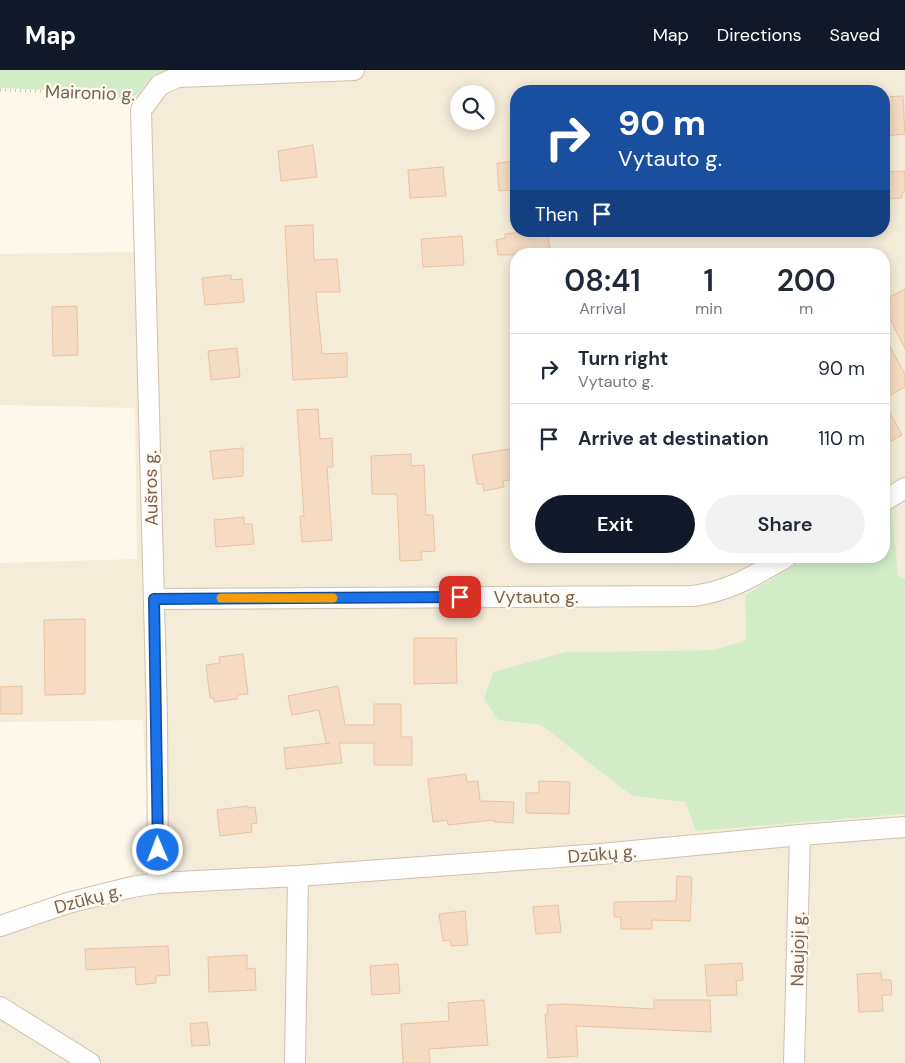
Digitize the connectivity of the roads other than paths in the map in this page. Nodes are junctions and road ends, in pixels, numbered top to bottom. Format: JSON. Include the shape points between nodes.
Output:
{"nodes":[{"id":1,"x":354,"y":70,"type":"edge"},
{"id":2,"x":150,"y":95,"type":"joint"},
{"id":3,"x":905,"y":488,"type":"edge"},
{"id":4,"x":890,"y":497,"type":"edge"},
{"id":5,"x":776,"y":563,"type":"edge"},
{"id":6,"x":154,"y":599,"type":"junction"},
{"id":7,"x":905,"y":827,"type":"edge"},
{"id":8,"x":800,"y":834,"type":"junction"},
{"id":9,"x":298,"y":876,"type":"junction"},
{"id":10,"x":158,"y":883,"type":"junction"},
{"id":11,"x":0,"y":926,"type":"edge"},
{"id":12,"x":0,"y":1007,"type":"edge"},
{"id":13,"x":90,"y":1063,"type":"edge"},
{"id":14,"x":295,"y":1063,"type":"edge"},
{"id":15,"x":794,"y":1063,"type":"edge"}],
"edges":[{"from":1,"to":2,"type":"street","name":"Maironio g.","via":[[178,77],[160,85]]},
{"from":2,"to":6,"type":"street","name":"Aušros g.","via":[[141,110]]},
{"from":3,"to":4,"type":"street"},
{"from":5,"to":6,"type":"street","name":"Vytauto g.","via":[[718,593],[693,596]]},
{"from":6,"to":10,"type":"street","name":"Aušros g."},
{"from":7,"to":8,"type":"street","name":"Dzūkų g."},
{"from":8,"to":9,"type":"street","name":"Dzūkų g.","via":[[601,854]]},
{"from":8,"to":15,"type":"street","name":"Naujoji g."},
{"from":9,"to":10,"type":"street","name":"Dzūkų g."},
{"from":9,"to":14,"type":"street"},
{"from":10,"to":11,"type":"street","name":"Dzūkų g.","via":[[68,903]]},
{"from":12,"to":13,"type":"street"}]}
